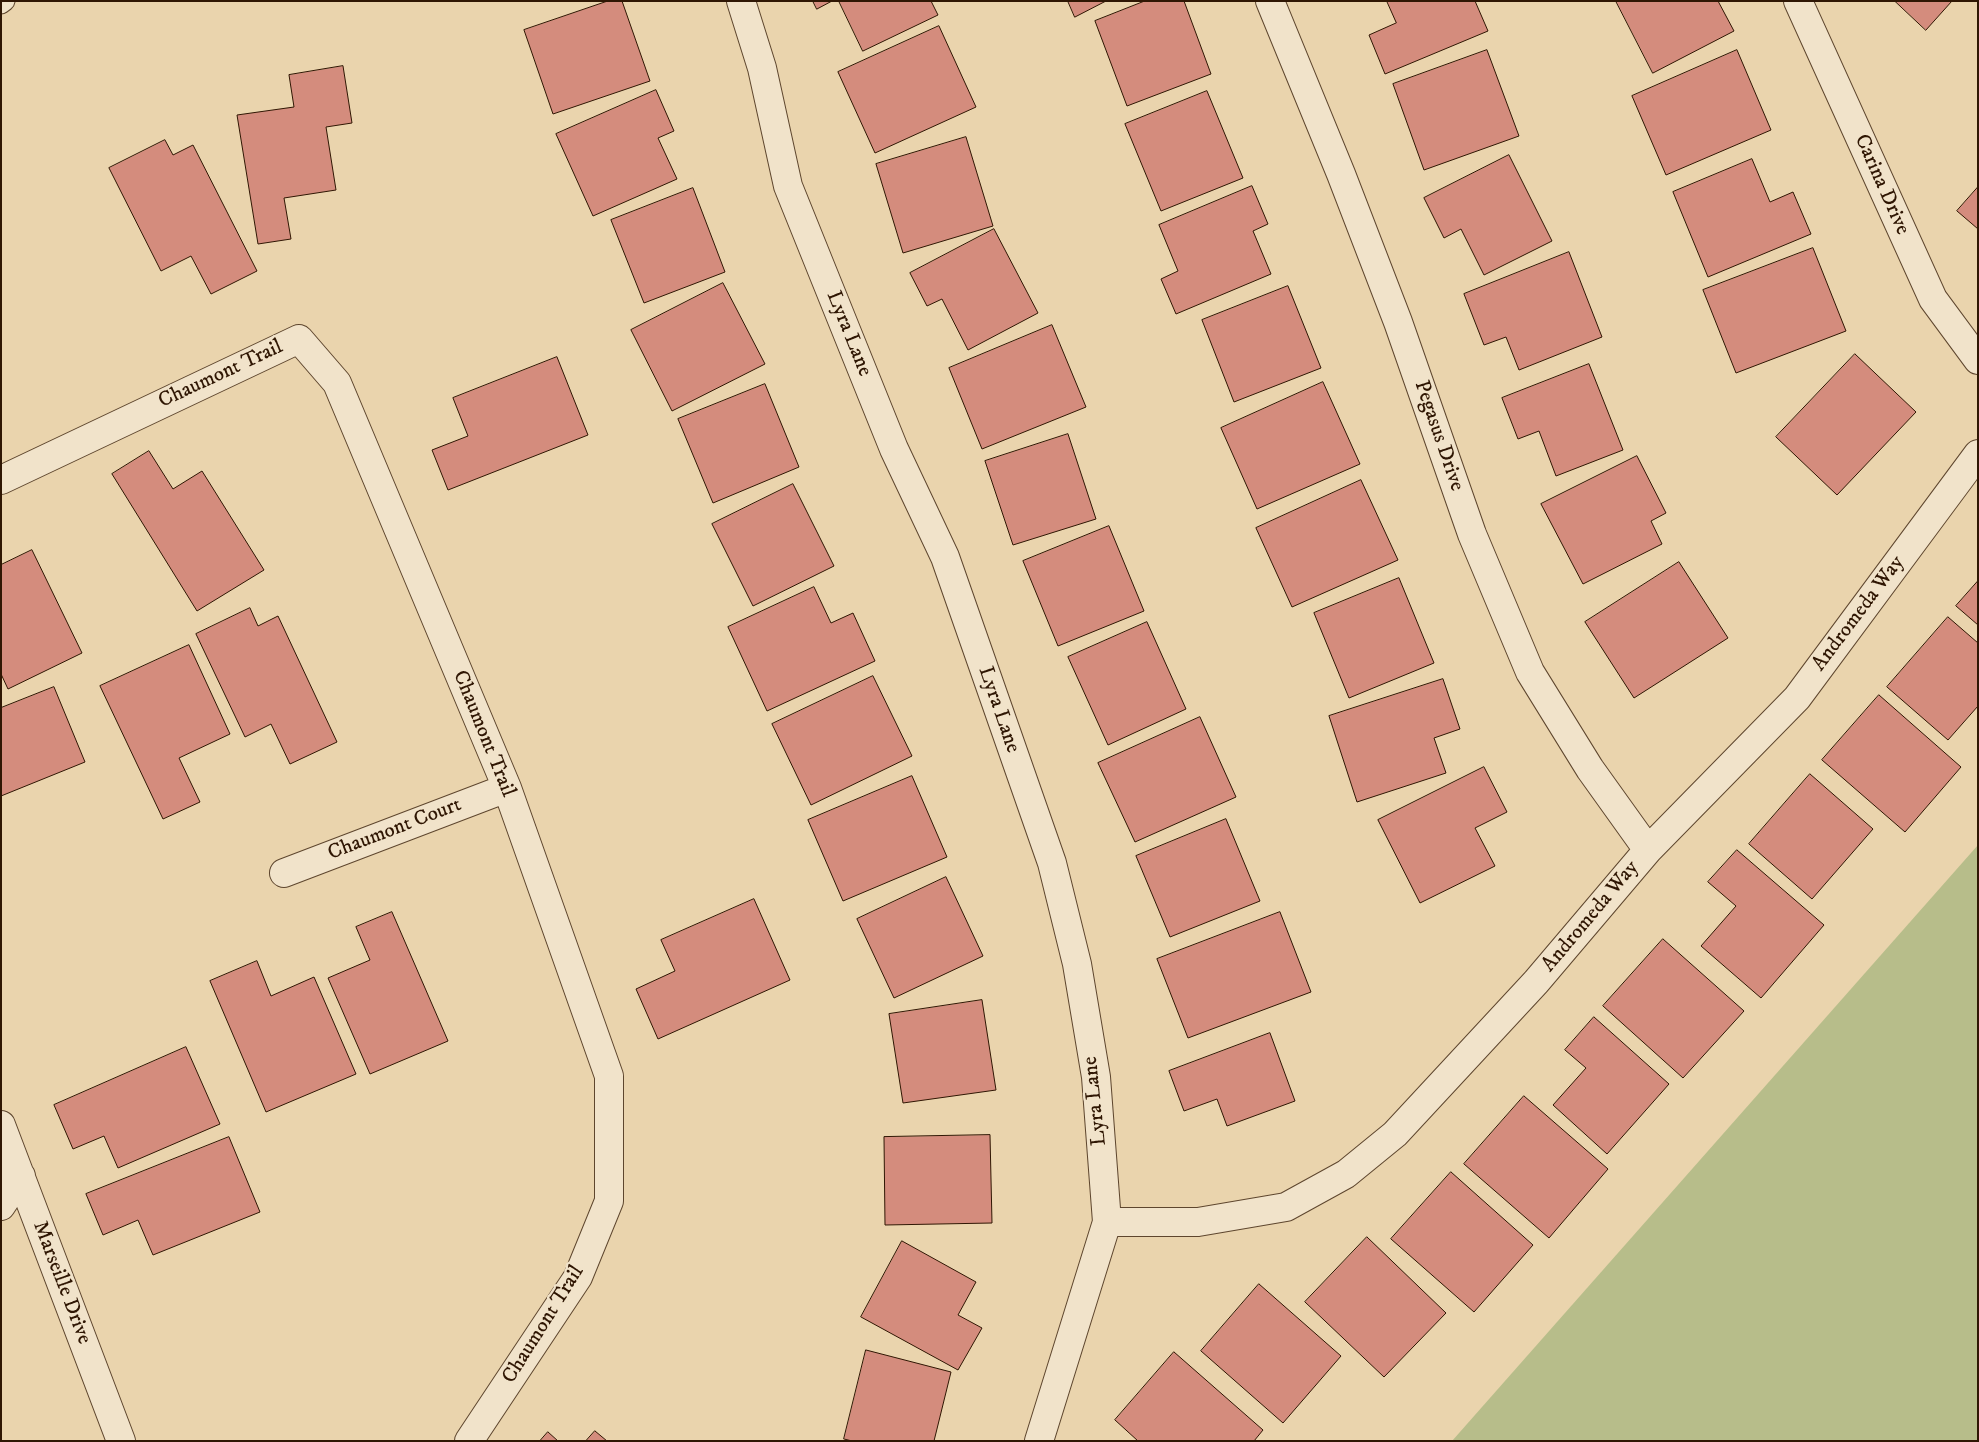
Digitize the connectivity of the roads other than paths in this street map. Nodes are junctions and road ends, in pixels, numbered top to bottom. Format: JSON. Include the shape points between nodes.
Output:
{"nodes":[{"id":1,"x":4,"y":1,"type":"edge"},
{"id":2,"x":741,"y":1,"type":"edge"},
{"id":3,"x":1270,"y":1,"type":"edge"},
{"id":4,"x":1798,"y":1,"type":"edge"},
{"id":5,"x":1,"y":4,"type":"edge"},
{"id":6,"x":1978,"y":360,"type":"edge"},
{"id":7,"x":1978,"y":454,"type":"edge"},
{"id":8,"x":1,"y":480,"type":"edge"},
{"id":9,"x":507,"y":788,"type":"junction"},
{"id":10,"x":1648,"y":850,"type":"junction"},
{"id":11,"x":284,"y":873,"type":"dead end"},
{"id":12,"x":1,"y":1125,"type":"edge"},
{"id":13,"x":11,"y":1175,"type":"edge"},
{"id":14,"x":1,"y":1206,"type":"edge"},
{"id":15,"x":1107,"y":1222,"type":"junction"},
{"id":16,"x":121,"y":1441,"type":"edge"},
{"id":17,"x":469,"y":1441,"type":"edge"},
{"id":18,"x":1038,"y":1441,"type":"edge"}],
"edges":[{"from":1,"to":5,"type":"lane"},
{"from":2,"to":15,"type":"street","name":"Lyra Lane","via":[[762,68],[788,186],[894,449],[945,557],[1052,863],[1076,964],[1096,1077]]},
{"from":3,"to":10,"type":"street","name":"Pegasus Drive","via":[[1398,322],[1472,534],[1530,672],[1590,769]]},
{"from":4,"to":6,"type":"street","name":"Carina Drive","via":[[1932,299]]},
{"from":7,"to":10,"type":"street","name":"Andromeda Way","via":[[1797,698]]},
{"from":8,"to":9,"type":"street","name":"Chaumont Trail","via":[[299,339],[337,383]]},
{"from":9,"to":11,"type":"street","name":"Chaumont Court"},
{"from":9,"to":17,"type":"street","name":"Chaumont Trail","via":[[609,1076],[609,1201],[578,1277]]},
{"from":10,"to":15,"type":"street","name":"Andromeda Way","via":[[1536,982],[1395,1134],[1346,1174],[1286,1208],[1198,1222]]},
{"from":12,"to":13,"type":"street","name":"Marseille Drive"},
{"from":13,"to":14,"type":"street"},
{"from":13,"to":16,"type":"street","name":"Marseille Drive"},
{"from":15,"to":18,"type":"street","name":"Lyra Lane"}]}
